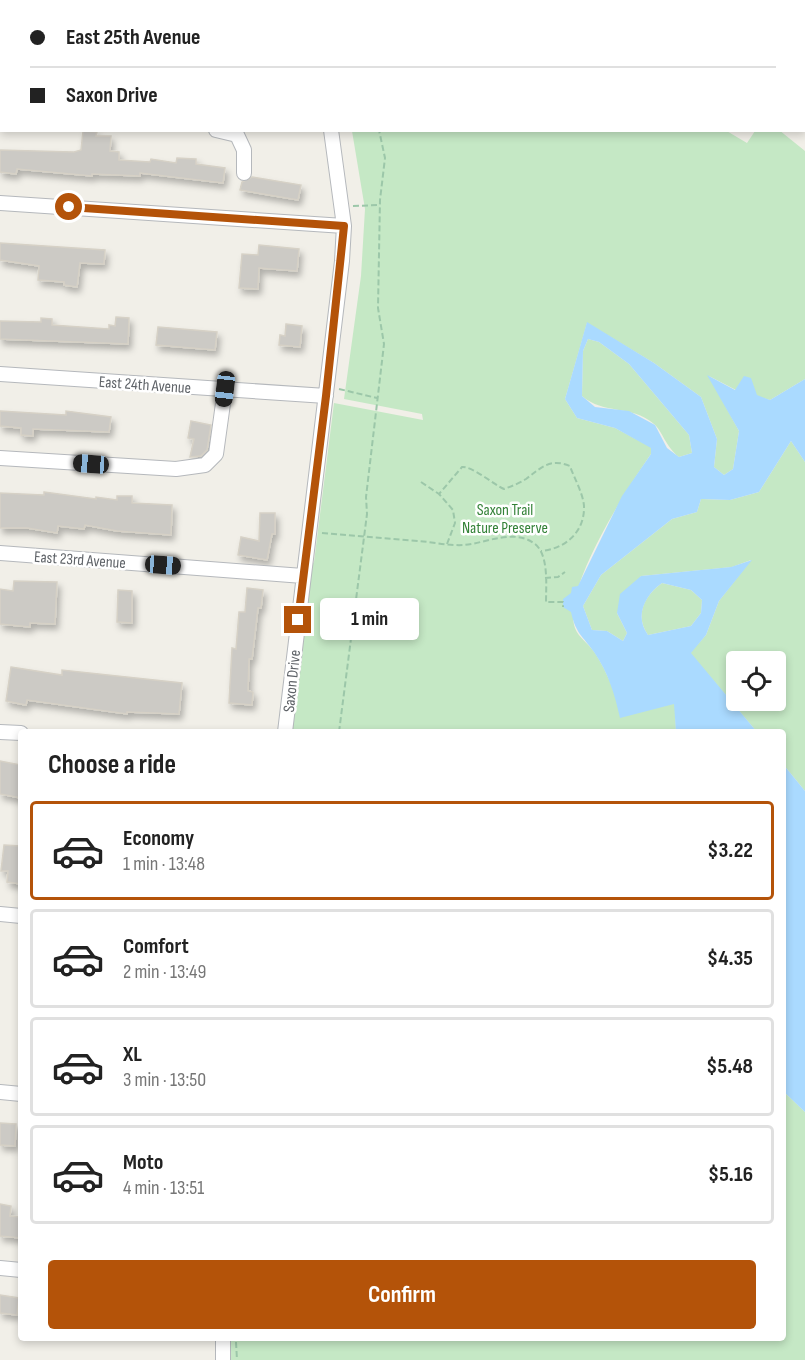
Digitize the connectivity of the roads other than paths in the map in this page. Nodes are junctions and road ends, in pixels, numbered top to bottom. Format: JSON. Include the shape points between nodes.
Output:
{"nodes":[{"id":1,"x":224,"y":132,"type":"edge"},
{"id":2,"x":331,"y":132,"type":"edge"},
{"id":3,"x":244,"y":173,"type":"dead end"},
{"id":4,"x":0,"y":202,"type":"edge"},
{"id":5,"x":344,"y":226,"type":"junction"},
{"id":6,"x":0,"y":374,"type":"edge"},
{"id":7,"x":225,"y":389,"type":"junction"},
{"id":8,"x":331,"y":392,"type":"junction"},
{"id":9,"x":0,"y":458,"type":"edge"},
{"id":10,"x":0,"y":553,"type":"edge"},
{"id":11,"x":303,"y":576,"type":"junction"},
{"id":12,"x":285,"y":729,"type":"edge"},
{"id":13,"x":0,"y":732,"type":"edge"},
{"id":14,"x":18,"y":733,"type":"edge"},
{"id":15,"x":0,"y":915,"type":"edge"},
{"id":16,"x":18,"y":916,"type":"edge"},
{"id":17,"x":0,"y":1092,"type":"edge"},
{"id":18,"x":18,"y":1094,"type":"edge"},
{"id":19,"x":0,"y":1268,"type":"edge"},
{"id":20,"x":18,"y":1270,"type":"edge"},
{"id":21,"x":222,"y":1341,"type":"edge"},
{"id":22,"x":224,"y":1360,"type":"edge"}],
"edges":[{"from":1,"to":3,"type":"street","via":[[237,135],[244,150]]},
{"from":2,"to":5,"type":"street","name":"Saxon Drive"},
{"from":4,"to":5,"type":"street"},
{"from":5,"to":8,"type":"street","name":"Saxon Drive"},
{"from":6,"to":7,"type":"street","name":"East 24th Avenue"},
{"from":7,"to":8,"type":"street","name":"East 24th Avenue"},
{"from":7,"to":9,"type":"street","via":[[216,454],[205,465],[176,469]]},
{"from":8,"to":11,"type":"street","name":"Saxon Drive"},
{"from":10,"to":11,"type":"street","name":"East 23rd Avenue"},
{"from":11,"to":12,"type":"street","name":"Saxon Drive"},
{"from":13,"to":14,"type":"street"},
{"from":15,"to":16,"type":"street"},
{"from":17,"to":18,"type":"street"},
{"from":19,"to":20,"type":"street"},
{"from":21,"to":22,"type":"street"}]}
